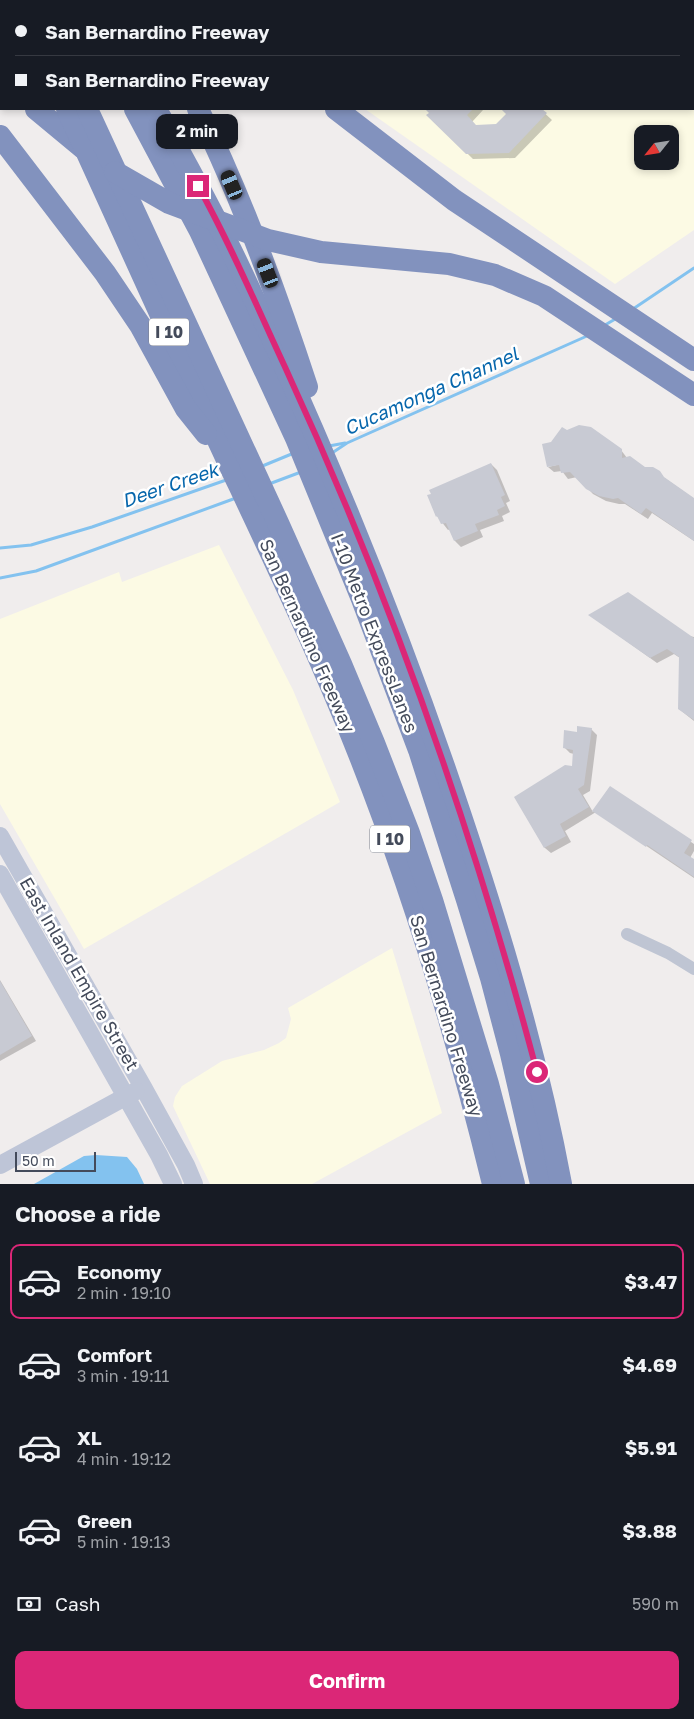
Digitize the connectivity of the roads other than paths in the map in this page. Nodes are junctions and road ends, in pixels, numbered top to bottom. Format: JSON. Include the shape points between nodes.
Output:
{"nodes":[{"id":1,"x":37,"y":110,"type":"edge"},
{"id":2,"x":67,"y":110,"type":"edge"},
{"id":3,"x":136,"y":110,"type":"edge"},
{"id":4,"x":157,"y":110,"type":"edge"},
{"id":5,"x":198,"y":110,"type":"edge"},
{"id":6,"x":337,"y":110,"type":"edge"},
{"id":7,"x":90,"y":114,"type":"edge"},
{"id":8,"x":0,"y":136,"type":"edge"},
{"id":9,"x":694,"y":360,"type":"edge"},
{"id":10,"x":694,"y":395,"type":"edge"},
{"id":11,"x":311,"y":432,"type":"junction"},
{"id":12,"x":239,"y":461,"type":"junction"},
{"id":13,"x":330,"y":475,"type":"junction"},
{"id":14,"x":259,"y":504,"type":"junction"},
{"id":15,"x":0,"y":836,"type":"edge"},
{"id":16,"x":0,"y":874,"type":"edge"},
{"id":17,"x":626,"y":934,"type":"dead end"},
{"id":18,"x":694,"y":969,"type":"edge"},
{"id":19,"x":143,"y":1087,"type":"junction"},
{"id":20,"x":126,"y":1097,"type":"junction"},
{"id":21,"x":556,"y":1154,"type":"junction"},
{"id":22,"x":0,"y":1165,"type":"edge"},
{"id":23,"x":173,"y":1184,"type":"edge"},
{"id":24,"x":194,"y":1184,"type":"edge"},
{"id":25,"x":493,"y":1184,"type":"edge"},
{"id":26,"x":514,"y":1184,"type":"edge"},
{"id":27,"x":541,"y":1184,"type":"edge"},
{"id":28,"x":562,"y":1184,"type":"edge"},
{"id":29,"x":570,"y":1184,"type":"edge"}],
"edges":[{"from":1,"to":10,"type":"highway","via":[[93,156],[169,203],[268,240],[321,252],[449,264],[495,275],[532,290],[576,316]]},
{"from":2,"to":12,"type":"highway","name":"San Bernardino Freeway","number":"I 10","via":[[108,200]]},
{"from":3,"to":11,"type":"highway"},
{"from":4,"to":11,"type":"highway","via":[[229,245]]},
{"from":5,"to":11,"type":"highway","via":[[262,257],[309,393]]},
{"from":6,"to":9,"type":"highway","via":[[454,200]]},
{"from":7,"to":12,"type":"highway"},
{"from":8,"to":12,"type":"highway","via":[[105,272],[140,325],[186,409]]},
{"from":11,"to":13,"type":"highway"},
{"from":12,"to":14,"type":"highway","name":"San Bernardino Freeway","number":"I 10"},
{"from":13,"to":21,"type":"highway","via":[[384,602],[468,836],[521,1012]]},
{"from":13,"to":27,"type":"highway","name":"I-10 Metro ExpressLanes","via":[[362,599],[434,797],[490,978]]},
{"from":14,"to":25,"type":"highway","name":"San Bernardino Freeway","number":"I 10","via":[[380,809],[451,1023]]},
{"from":14,"to":26,"type":"highway","via":[[345,673],[409,833],[488,1084]]},
{"from":15,"to":19,"type":"main road","name":"East Inland Empire Street"},
{"from":16,"to":20,"type":"main road","name":"East Inland Empire Street"},
{"from":17,"to":18,"type":"street"},
{"from":19,"to":20,"type":"main road"},
{"from":19,"to":24,"type":"main road","name":"East Inland Empire Street"},
{"from":20,"to":22,"type":"main road"},
{"from":20,"to":23,"type":"main road","name":"East Inland Empire Street"},
{"from":21,"to":28,"type":"highway"},
{"from":21,"to":29,"type":"highway"}]}
